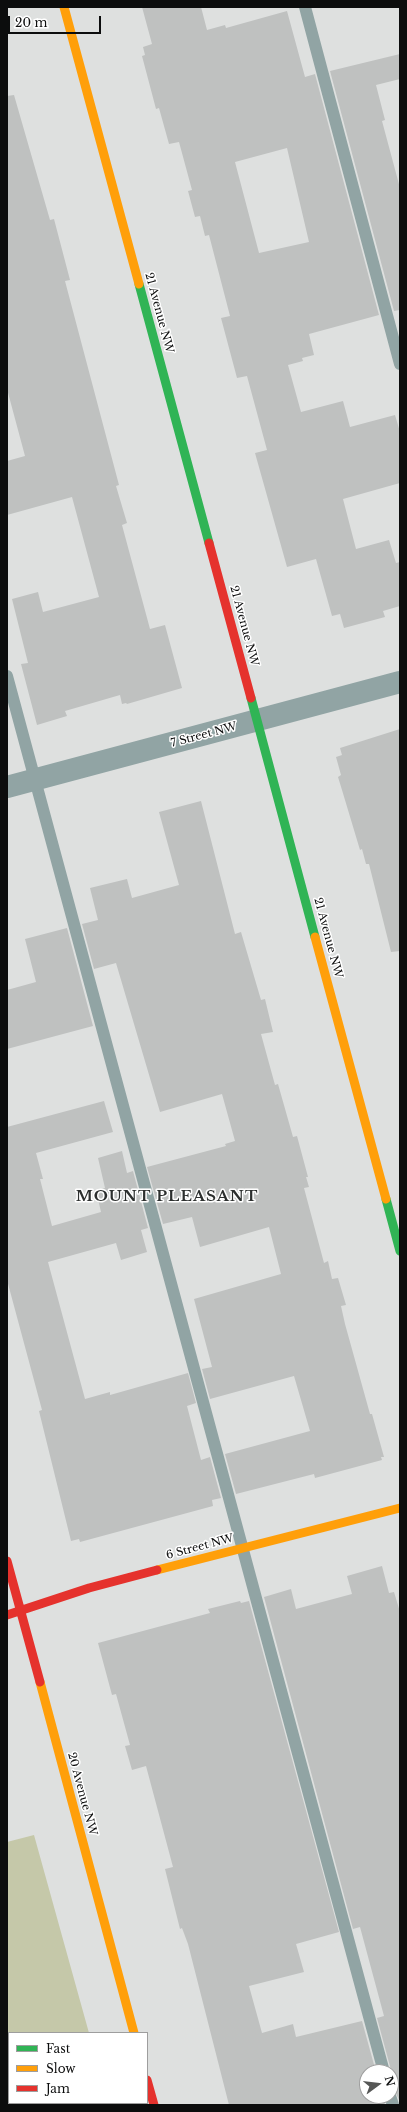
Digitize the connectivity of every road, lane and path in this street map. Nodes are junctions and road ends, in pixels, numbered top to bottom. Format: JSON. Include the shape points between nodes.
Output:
{"nodes":[{"id":1,"x":64,"y":7,"type":"edge"},
{"id":2,"x":306,"y":7,"type":"edge"},
{"id":3,"x":400,"y":364,"type":"edge"},
{"id":4,"x":7,"y":676,"type":"edge"},
{"id":5,"x":400,"y":682,"type":"edge"},
{"id":6,"x":257,"y":721,"type":"junction"},
{"id":7,"x":35,"y":779,"type":"junction"},
{"id":8,"x":7,"y":787,"type":"edge"},
{"id":9,"x":400,"y":1251,"type":"edge"},
{"id":10,"x":400,"y":1508,"type":"edge"},
{"id":11,"x":241,"y":1548,"type":"junction"},
{"id":12,"x":7,"y":1561,"type":"edge"},
{"id":13,"x":20,"y":1611,"type":"junction"},
{"id":14,"x":7,"y":1615,"type":"edge"},
{"id":15,"x":134,"y":2032,"type":"edge"},
{"id":16,"x":382,"y":2064,"type":"edge"},
{"id":17,"x":148,"y":2084,"type":"edge"},
{"id":18,"x":154,"y":2105,"type":"edge"}],
"edges":[{"from":1,"to":6,"type":"street","name":"21 Avenue NW"},
{"from":2,"to":3,"type":"lane"},
{"from":4,"to":7,"type":"lane"},
{"from":5,"to":6,"type":"street","name":"7 Street NW"},
{"from":6,"to":7,"type":"street","name":"7 Street NW"},
{"from":6,"to":9,"type":"street","name":"21 Avenue NW"},
{"from":7,"to":8,"type":"street","name":"7 Street NW"},
{"from":7,"to":11,"type":"lane"},
{"from":10,"to":11,"type":"street","name":"6 Street NW"},
{"from":11,"to":13,"type":"street","name":"6 Street NW","via":[[88,1588]]},
{"from":11,"to":16,"type":"lane"},
{"from":12,"to":13,"type":"street","name":"20 Avenue NW"},
{"from":13,"to":14,"type":"street","name":"6 Street NW"},
{"from":13,"to":15,"type":"street","name":"20 Avenue NW"},
{"from":17,"to":18,"type":"street"}]}
